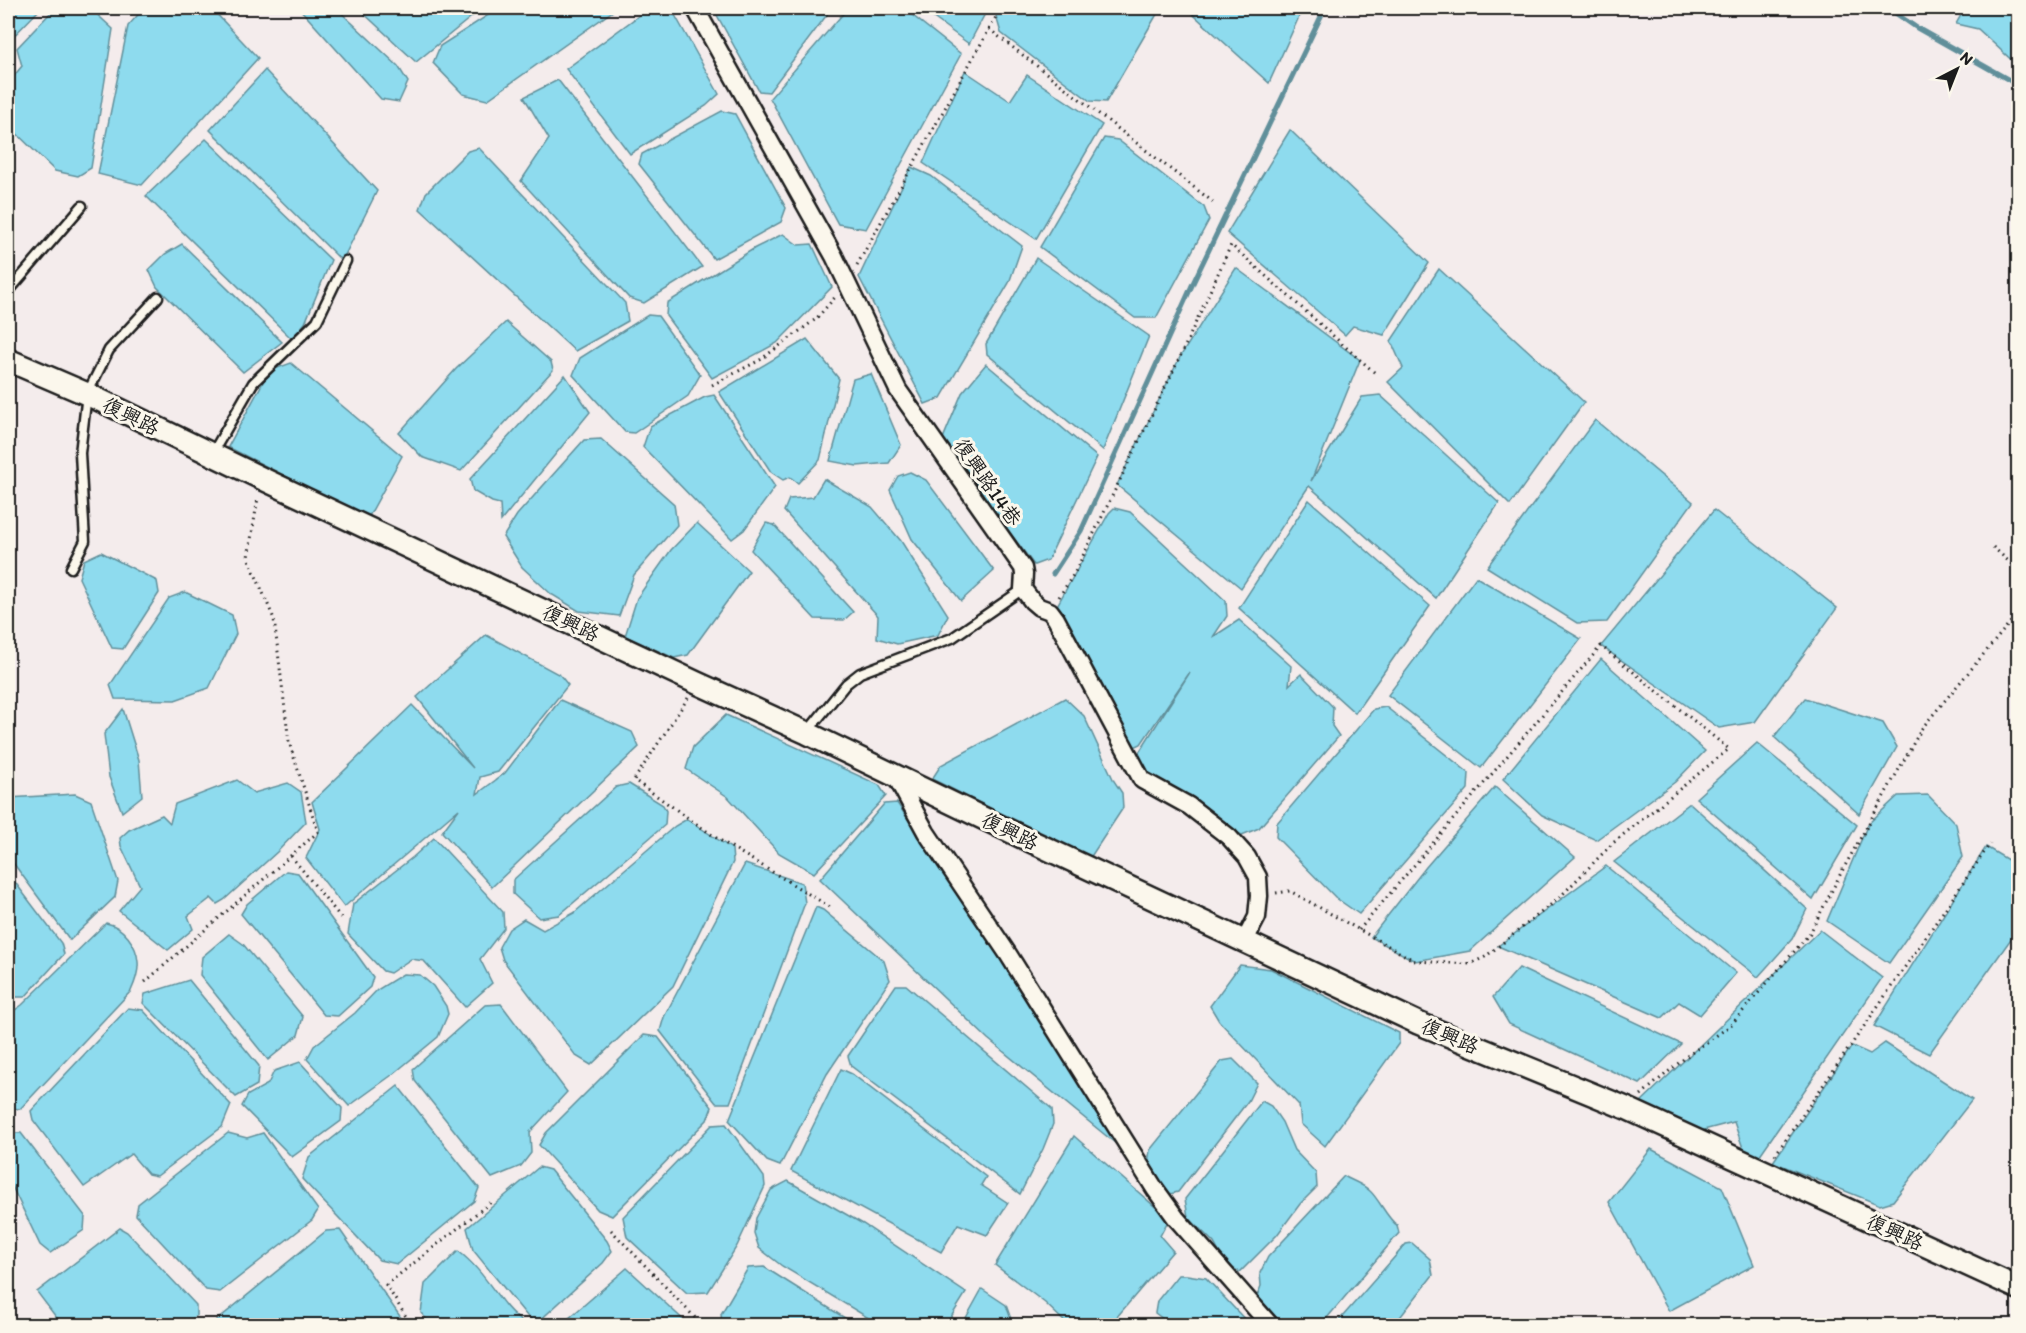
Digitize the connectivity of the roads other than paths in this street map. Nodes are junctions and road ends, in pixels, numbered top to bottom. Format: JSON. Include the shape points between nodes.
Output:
{"nodes":[{"id":1,"x":695,"y":8,"type":"edge"},
{"id":2,"x":82,"y":206,"type":"dead end"},
{"id":3,"x":346,"y":261,"type":"dead end"},
{"id":4,"x":8,"y":292,"type":"edge"},
{"id":5,"x":158,"y":297,"type":"dead end"},
{"id":6,"x":8,"y":360,"type":"edge"},
{"id":7,"x":87,"y":394,"type":"junction"},
{"id":8,"x":212,"y":455,"type":"junction"},
{"id":9,"x":70,"y":568,"type":"dead end"},
{"id":10,"x":1023,"y":589,"type":"junction"},
{"id":11,"x":807,"y":733,"type":"junction"},
{"id":12,"x":895,"y":775,"type":"junction"},
{"id":13,"x":1245,"y":940,"type":"junction"},
{"id":14,"x":2019,"y":1288,"type":"edge"},
{"id":15,"x":1271,"y":1326,"type":"edge"}],
"edges":[{"from":1,"to":10,"type":"street","name":"復興路14巷","via":[[834,256],[898,390],[1023,568]]},
{"from":2,"to":4,"type":"lane"},
{"from":3,"to":8,"type":"lane","via":[[317,321],[253,383]]},
{"from":5,"to":7,"type":"lane","via":[[109,350]]},
{"from":6,"to":7,"type":"street","name":"復興路"},
{"from":7,"to":8,"type":"street","name":"復興路"},
{"from":7,"to":9,"type":"lane","via":[[80,453],[85,542]]},
{"from":8,"to":11,"type":"street","name":"復興路"},
{"from":10,"to":11,"type":"lane","via":[[952,638],[860,673],[846,684]]},
{"from":10,"to":13,"type":"street","via":[[1032,602],[1050,611],[1056,619],[1142,780],[1189,806],[1229,837],[1247,857],[1258,877],[1259,896],[1257,917]]},
{"from":11,"to":12,"type":"street","name":"復興路"},
{"from":12,"to":13,"type":"street","name":"復興路"},
{"from":12,"to":15,"type":"street","via":[[926,831],[1155,1189]]},
{"from":13,"to":14,"type":"street","name":"復興路","via":[[1418,1023],[1626,1108]]}]}
